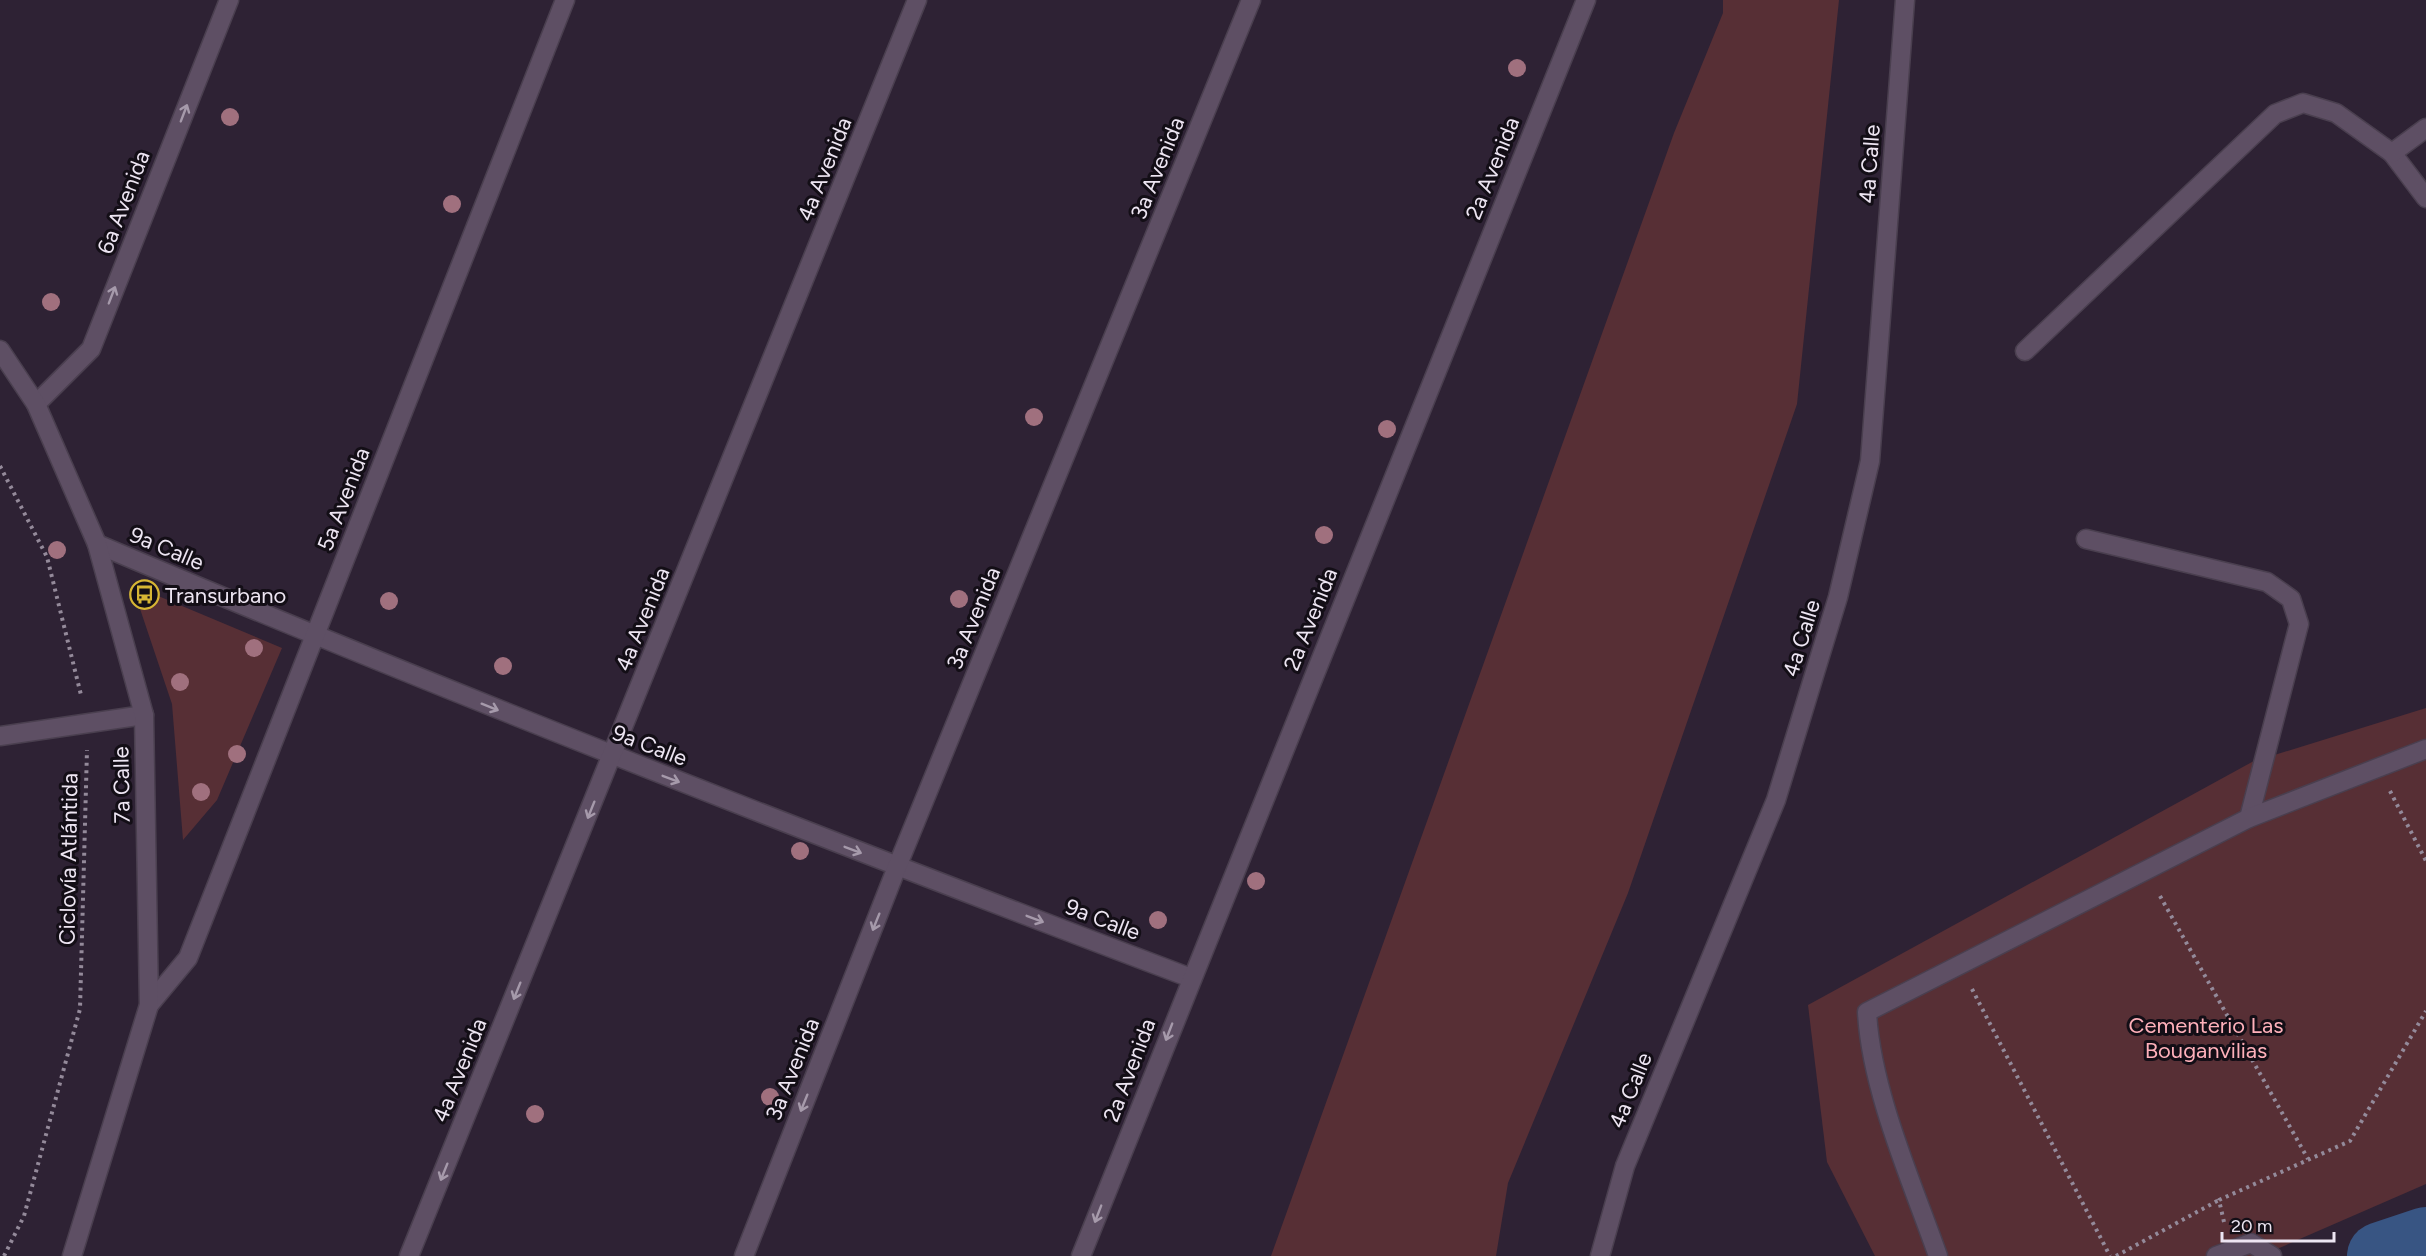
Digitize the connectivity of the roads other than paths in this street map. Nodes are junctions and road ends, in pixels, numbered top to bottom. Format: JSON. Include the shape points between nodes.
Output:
{"nodes":[{"id":1,"x":228,"y":0,"type":"edge"},
{"id":2,"x":565,"y":0,"type":"edge"},
{"id":3,"x":917,"y":0,"type":"edge"},
{"id":4,"x":1251,"y":0,"type":"edge"},
{"id":5,"x":1586,"y":0,"type":"edge"},
{"id":6,"x":1905,"y":0,"type":"edge"},
{"id":7,"x":2426,"y":128,"type":"edge"},
{"id":8,"x":2392,"y":153,"type":"junction"},
{"id":9,"x":2426,"y":198,"type":"edge"},
{"id":10,"x":0,"y":350,"type":"edge"},
{"id":11,"x":2025,"y":351,"type":"dead end"},
{"id":12,"x":36,"y":404,"type":"junction"},
{"id":13,"x":2086,"y":539,"type":"dead end"},
{"id":14,"x":97,"y":544,"type":"junction"},
{"id":15,"x":314,"y":636,"type":"junction"},
{"id":16,"x":144,"y":715,"type":"junction"},
{"id":17,"x":0,"y":736,"type":"edge"},
{"id":18,"x":2426,"y":749,"type":"edge"},
{"id":19,"x":613,"y":756,"type":"junction"},
{"id":20,"x":2249,"y":818,"type":"junction"},
{"id":21,"x":897,"y":867,"type":"junction"},
{"id":22,"x":1191,"y":978,"type":"junction"},
{"id":23,"x":149,"y":1005,"type":"junction"},
{"id":24,"x":75,"y":1247,"type":"edge"},
{"id":25,"x":2223,"y":1253,"type":"edge"},
{"id":26,"x":409,"y":1256,"type":"edge"},
{"id":27,"x":744,"y":1256,"type":"edge"},
{"id":28,"x":1081,"y":1256,"type":"edge"},
{"id":29,"x":1600,"y":1256,"type":"edge"},
{"id":30,"x":1938,"y":1256,"type":"edge"},
{"id":31,"x":2272,"y":1256,"type":"edge"}],
"edges":[{"from":12,"to":1,"type":"street","name":"6a Avenida","one_way":true,"via":[[91,349]]},
{"from":2,"to":15,"type":"street","name":"5a Avenida"},
{"from":3,"to":19,"type":"street","name":"4a Avenida"},
{"from":4,"to":21,"type":"street","name":"3a Avenida"},
{"from":5,"to":22,"type":"street","name":"2a Avenida"},
{"from":6,"to":29,"type":"street","name":"4a Calle","via":[[1870,461],[1838,597],[1776,800],[1625,1166]]},
{"from":7,"to":8,"type":"street"},
{"from":8,"to":9,"type":"street"},
{"from":8,"to":11,"type":"street","via":[[2336,113],[2303,103],[2275,114]]},
{"from":10,"to":12,"type":"street","name":"7a Calle"},
{"from":12,"to":14,"type":"street","name":"7a Calle"},
{"from":13,"to":20,"type":"street","via":[[2267,582],[2291,598],[2299,624]]},
{"from":14,"to":15,"type":"street","name":"9a Calle"},
{"from":14,"to":16,"type":"street","name":"7a Calle"},
{"from":15,"to":19,"type":"street","name":"9a Calle","one_way":true},
{"from":15,"to":23,"type":"street","name":"5a Avenida","via":[[188,958]]},
{"from":16,"to":17,"type":"street"},
{"from":16,"to":23,"type":"street","name":"7a Calle"},
{"from":18,"to":20,"type":"street"},
{"from":19,"to":21,"type":"street","name":"9a Calle","one_way":true},
{"from":19,"to":26,"type":"street","name":"4a Avenida","one_way":true},
{"from":20,"to":30,"type":"street","via":[[1867,1012],[1868,1036],[1888,1110]]},
{"from":21,"to":22,"type":"street","name":"9a Calle","one_way":true},
{"from":21,"to":27,"type":"street","name":"3a Avenida","one_way":true},
{"from":22,"to":28,"type":"street","name":"2a Avenida","one_way":true},
{"from":23,"to":24,"type":"street","name":"7a Calle"},
{"from":25,"to":31,"type":"street","via":[[2251,1243]]}]}
